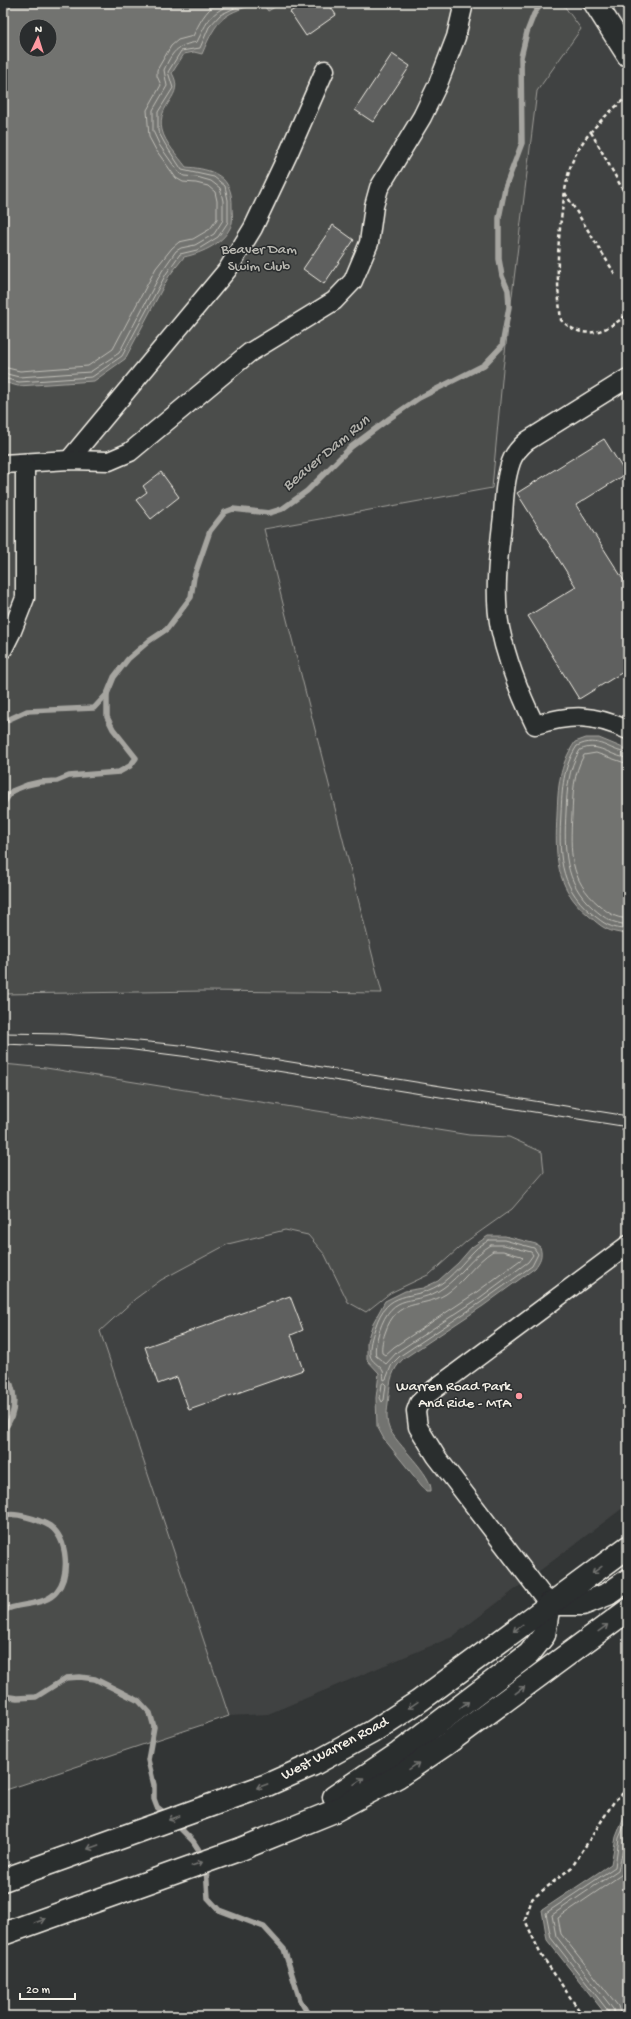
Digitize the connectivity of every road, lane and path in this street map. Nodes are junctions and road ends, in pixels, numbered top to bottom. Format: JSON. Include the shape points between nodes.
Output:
{"nodes":[{"id":1,"x":464,"y":3,"type":"edge"},
{"id":2,"x":596,"y":5,"type":"edge"},
{"id":3,"x":628,"y":55,"type":"edge"},
{"id":4,"x":325,"y":70,"type":"dead end"},
{"id":5,"x":628,"y":96,"type":"edge"},
{"id":6,"x":592,"y":132,"type":"junction"},
{"id":7,"x":565,"y":192,"type":"junction"},
{"id":8,"x":628,"y":199,"type":"edge"},
{"id":9,"x":615,"y":274,"type":"dead end"},
{"id":10,"x":628,"y":314,"type":"edge"},
{"id":11,"x":628,"y":378,"type":"edge"},
{"id":12,"x":69,"y":460,"type":"junction"},
{"id":13,"x":25,"y":463,"type":"junction"},
{"id":14,"x":3,"y":464,"type":"edge"},
{"id":15,"x":3,"y":648,"type":"edge"},
{"id":16,"x":628,"y":730,"type":"edge"},
{"id":17,"x":628,"y":1101,"type":"edge"},
{"id":18,"x":623,"y":1130,"type":"dead end"},
{"id":19,"x":628,"y":1246,"type":"edge"},
{"id":20,"x":628,"y":1547,"type":"edge"},
{"id":21,"x":628,"y":1580,"type":"edge"},
{"id":22,"x":549,"y":1604,"type":"junction"},
{"id":23,"x":628,"y":1610,"type":"edge"},
{"id":24,"x":628,"y":1789,"type":"edge"},
{"id":25,"x":279,"y":1833,"type":"junction"},
{"id":26,"x":3,"y":1880,"type":"edge"},
{"id":27,"x":3,"y":1934,"type":"edge"},
{"id":28,"x":583,"y":2016,"type":"edge"}],
"edges":[{"from":1,"to":12,"type":"lane","via":[[456,37],[438,84],[422,117],[379,188],[369,243],[353,281],[334,301],[249,353],[130,452],[109,461]]},
{"from":2,"to":3,"type":"main road"},
{"from":4,"to":12,"type":"lane","via":[[253,228],[228,270]]},
{"from":5,"to":6,"type":"path"},
{"from":6,"to":7,"type":"path","via":[[573,160]]},
{"from":6,"to":8,"type":"path"},
{"from":7,"to":9,"type":"path"},
{"from":7,"to":10,"type":"path","via":[[557,270],[561,320],[570,328],[585,334],[599,332]]},
{"from":11,"to":16,"type":"lane","via":[[517,449],[505,488],[497,607],[500,628],[519,692],[535,725],[562,717],[586,717],[610,722]]},
{"from":12,"to":13,"type":"lane"},
{"from":13,"to":14,"type":"lane"},
{"from":13,"to":15,"type":"lane","via":[[25,598]]},
{"from":17,"to":18,"type":"path"},
{"from":19,"to":22,"type":"lane","via":[[428,1394],[416,1411],[418,1426],[436,1456]]},
{"from":20,"to":22,"type":"main road","name":"West Warren Road","one_way":true},
{"from":21,"to":22,"type":"main road","via":[[608,1594],[583,1604]]},
{"from":25,"to":22,"type":"main road","one_way":true,"via":[[400,1753],[529,1654],[544,1635]]},
{"from":22,"to":26,"type":"main road","name":"West Warren Road","one_way":true,"via":[[424,1698],[372,1732],[312,1765],[211,1805]]},
{"from":25,"to":23,"type":"main road","one_way":true,"via":[[332,1812],[399,1776]]},
{"from":24,"to":28,"type":"path","via":[[615,1800],[572,1866],[532,1899],[525,1920],[540,1953]]},
{"from":27,"to":25,"type":"main road","one_way":true}]}
